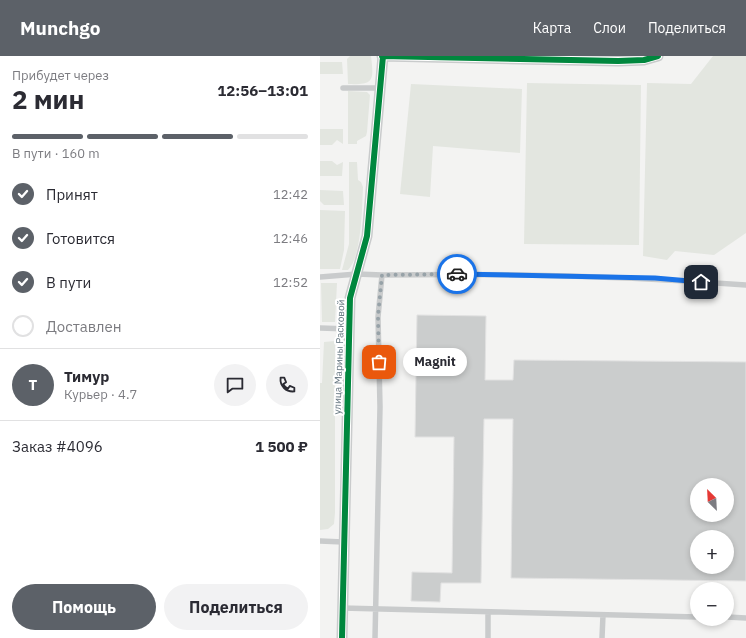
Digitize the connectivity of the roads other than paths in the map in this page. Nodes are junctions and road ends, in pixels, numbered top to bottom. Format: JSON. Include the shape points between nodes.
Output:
{"nodes":[{"id":1,"x":382,"y":56,"type":"edge"},
{"id":2,"x":658,"y":56,"type":"edge"},
{"id":3,"x":343,"y":88,"type":"dead end"},
{"id":4,"x":380,"y":88,"type":"junction"},
{"id":5,"x":357,"y":274,"type":"junction"},
{"id":6,"x":382,"y":275,"type":"junction"},
{"id":7,"x":320,"y":277,"type":"edge"},
{"id":8,"x":746,"y":285,"type":"edge"},
{"id":9,"x":320,"y":328,"type":"edge"},
{"id":10,"x":349,"y":329,"type":"junction"},
{"id":11,"x":320,"y":542,"type":"edge"},
{"id":12,"x":343,"y":542,"type":"junction"},
{"id":13,"x":342,"y":608,"type":"junction"},
{"id":14,"x":376,"y":610,"type":"junction"},
{"id":15,"x":488,"y":612,"type":"junction"},
{"id":16,"x":603,"y":615,"type":"junction"},
{"id":17,"x":690,"y":617,"type":"edge"},
{"id":18,"x":734,"y":617,"type":"edge"},
{"id":19,"x":746,"y":618,"type":"edge"},
{"id":20,"x":342,"y":638,"type":"edge"},
{"id":21,"x":375,"y":638,"type":"edge"},
{"id":22,"x":488,"y":638,"type":"edge"},
{"id":23,"x":602,"y":638,"type":"edge"}],
"edges":[{"from":1,"to":2,"type":"street","via":[[618,61],[644,60]]},
{"from":1,"to":4,"type":"street","name":"улица Марины Расковой"},
{"from":3,"to":4,"type":"lane"},
{"from":4,"to":5,"type":"street","name":"улица Марины Расковой","via":[[367,236]]},
{"from":5,"to":6,"type":"lane"},
{"from":5,"to":7,"type":"lane"},
{"from":5,"to":10,"type":"street","name":"улица Марины Расковой","via":[[350,298]]},
{"from":6,"to":8,"type":"lane","via":[[655,278]]},
{"from":6,"to":14,"type":"lane","via":[[378,316],[380,407]]},
{"from":9,"to":10,"type":"lane"},
{"from":10,"to":12,"type":"street","name":"улица Марины Расковой"},
{"from":11,"to":12,"type":"lane"},
{"from":12,"to":13,"type":"street","name":"улица Марины Расковой"},
{"from":13,"to":14,"type":"lane"},
{"from":13,"to":20,"type":"street","name":"улица Марины Расковой"},
{"from":14,"to":15,"type":"lane"},
{"from":14,"to":21,"type":"lane"},
{"from":15,"to":16,"type":"lane"},
{"from":15,"to":22,"type":"lane"},
{"from":16,"to":17,"type":"lane"},
{"from":16,"to":23,"type":"lane"},
{"from":18,"to":19,"type":"lane"}]}
